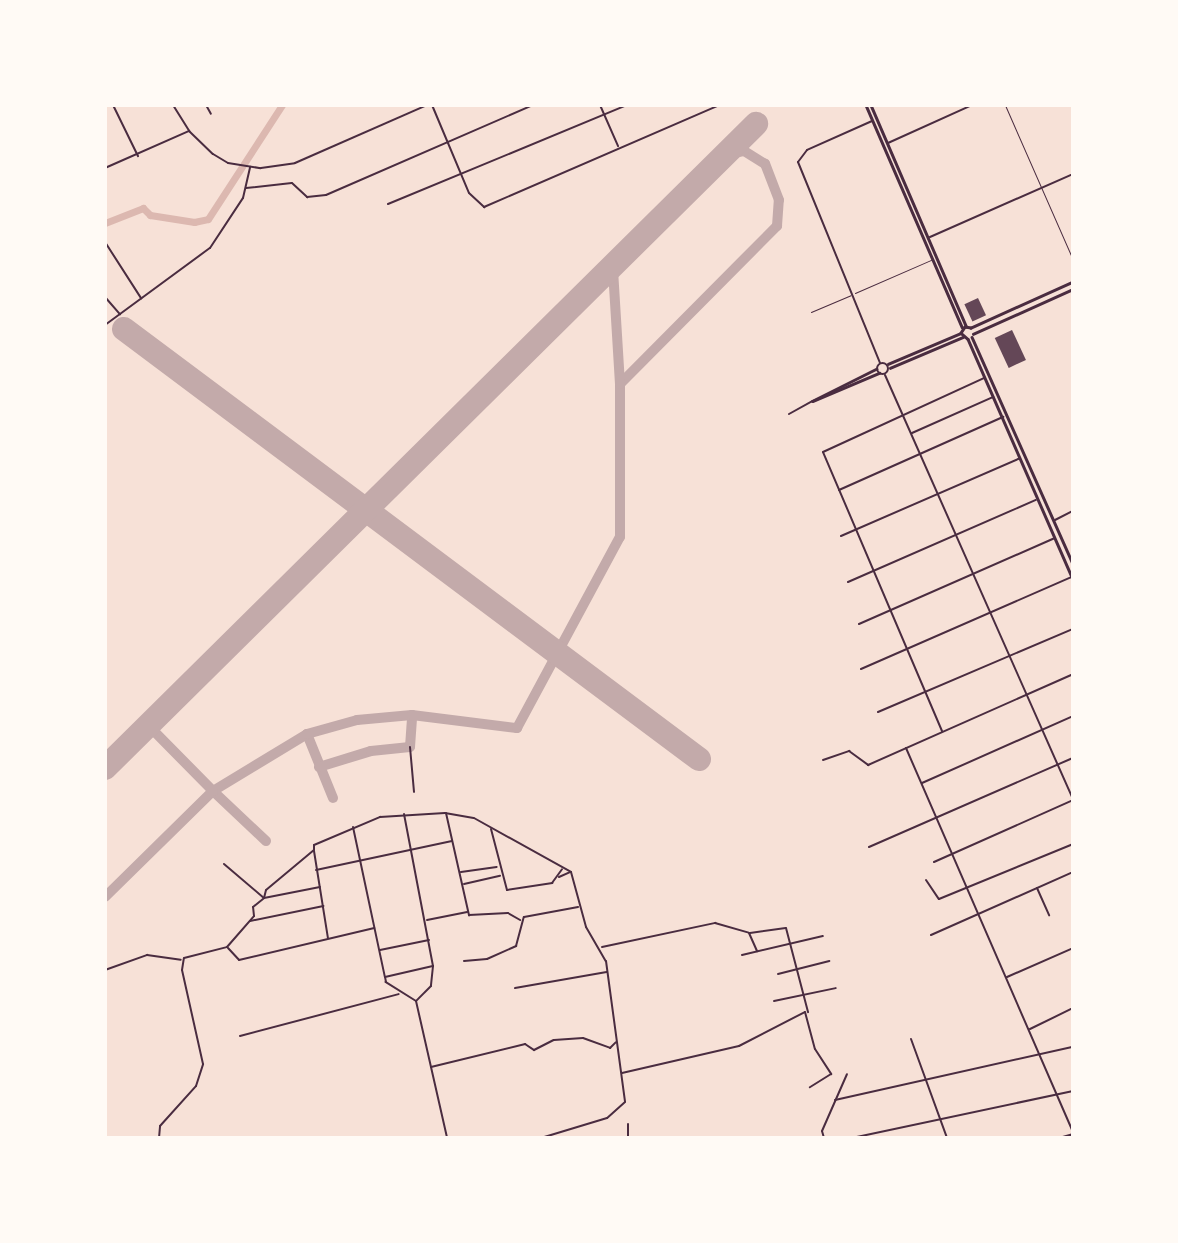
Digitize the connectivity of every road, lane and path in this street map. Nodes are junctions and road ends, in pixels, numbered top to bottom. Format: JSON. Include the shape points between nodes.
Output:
{"nodes":[{"id":1,"x":113,"y":105,"type":"edge"},
{"id":2,"x":173,"y":105,"type":"edge"},
{"id":3,"x":206,"y":105,"type":"edge"},
{"id":4,"x":427,"y":105,"type":"edge"},
{"id":5,"x":439,"y":105,"type":"edge"},
{"id":6,"x":533,"y":105,"type":"edge"},
{"id":7,"x":600,"y":105,"type":"edge"},
{"id":8,"x":627,"y":105,"type":"edge"},
{"id":9,"x":720,"y":105,"type":"edge"},
{"id":10,"x":866,"y":105,"type":"edge"},
{"id":11,"x":871,"y":105,"type":"edge"},
{"id":12,"x":972,"y":105,"type":"edge"},
{"id":13,"x":1005,"y":105,"type":"edge"},
{"id":14,"x":433,"y":106,"type":"edge"},
{"id":15,"x":211,"y":114,"type":"dead end"},
{"id":16,"x":604,"y":114,"type":"junction"},
{"id":17,"x":873,"y":121,"type":"junction"},
{"id":18,"x":188,"y":131,"type":"junction"},
{"id":19,"x":447,"y":141,"type":"junction"},
{"id":20,"x":888,"y":143,"type":"junction"},
{"id":21,"x":619,"y":148,"type":"junction"},
{"id":22,"x":138,"y":156,"type":"junction"},
{"id":23,"x":105,"y":161,"type":"edge"},
{"id":24,"x":249,"y":167,"type":"junction"},
{"id":25,"x":106,"y":168,"type":"edge"},
{"id":26,"x":1073,"y":174,"type":"edge"},
{"id":27,"x":462,"y":176,"type":"junction"},
{"id":28,"x":246,"y":188,"type":"junction"},
{"id":29,"x":1041,"y":188,"type":"junction"},
{"id":30,"x":388,"y":204,"type":"dead end"},
{"id":31,"x":929,"y":237,"type":"junction"},
{"id":32,"x":105,"y":242,"type":"edge"},
{"id":33,"x":934,"y":259,"type":"junction"},
{"id":34,"x":1073,"y":260,"type":"edge"},
{"id":35,"x":1073,"y":282,"type":"edge"},
{"id":36,"x":1073,"y":289,"type":"edge"},
{"id":37,"x":852,"y":295,"type":"junction"},
{"id":38,"x":105,"y":297,"type":"edge"},
{"id":39,"x":141,"y":299,"type":"junction"},
{"id":40,"x":811,"y":312,"type":"dead end"},
{"id":41,"x":120,"y":314,"type":"junction"},
{"id":42,"x":105,"y":325,"type":"edge"},
{"id":43,"x":971,"y":328,"type":"junction"},
{"id":44,"x":963,"y":329,"type":"junction"},
{"id":45,"x":971,"y":336,"type":"junction"},
{"id":46,"x":963,"y":337,"type":"junction"},
{"id":47,"x":880,"y":363,"type":"junction"},
{"id":48,"x":889,"y":366,"type":"junction"},
{"id":49,"x":878,"y":371,"type":"junction"},
{"id":50,"x":885,"y":374,"type":"junction"},
{"id":51,"x":985,"y":377,"type":"junction"},
{"id":52,"x":993,"y":397,"type":"junction"},
{"id":53,"x":813,"y":401,"type":"joint"},
{"id":54,"x":903,"y":414,"type":"junction"},
{"id":55,"x":789,"y":415,"type":"dead end"},
{"id":56,"x":1003,"y":417,"type":"junction"},
{"id":57,"x":911,"y":433,"type":"junction"},
{"id":58,"x":920,"y":453,"type":"junction"},
{"id":59,"x":1020,"y":458,"type":"junction"},
{"id":60,"x":838,"y":491,"type":"junction"},
{"id":61,"x":938,"y":493,"type":"junction"},
{"id":62,"x":1038,"y":499,"type":"junction"},
{"id":63,"x":1073,"y":511,"type":"edge"},
{"id":64,"x":1054,"y":520,"type":"junction"},
{"id":65,"x":855,"y":530,"type":"junction"},
{"id":66,"x":956,"y":532,"type":"junction"},
{"id":67,"x":841,"y":536,"type":"dead end"},
{"id":68,"x":1056,"y":538,"type":"junction"},
{"id":69,"x":1073,"y":564,"type":"edge"},
{"id":70,"x":873,"y":570,"type":"junction"},
{"id":71,"x":974,"y":572,"type":"junction"},
{"id":72,"x":1072,"y":578,"type":"edge"},
{"id":73,"x":848,"y":582,"type":"dead end"},
{"id":74,"x":890,"y":610,"type":"junction"},
{"id":75,"x":991,"y":612,"type":"junction"},
{"id":76,"x":859,"y":624,"type":"dead end"},
{"id":77,"x":1073,"y":629,"type":"edge"},
{"id":78,"x":905,"y":649,"type":"junction"},
{"id":79,"x":1009,"y":654,"type":"junction"},
{"id":80,"x":861,"y":669,"type":"dead end"},
{"id":81,"x":1073,"y":674,"type":"edge"},
{"id":82,"x":925,"y":691,"type":"junction"},
{"id":83,"x":1027,"y":694,"type":"junction"},
{"id":84,"x":878,"y":712,"type":"dead end"},
{"id":85,"x":1073,"y":716,"type":"edge"},
{"id":86,"x":1042,"y":729,"type":"junction"},
{"id":87,"x":942,"y":731,"type":"junction"},
{"id":88,"x":410,"y":747,"type":"dead end"},
{"id":89,"x":906,"y":748,"type":"junction"},
{"id":90,"x":1073,"y":758,"type":"edge"},
{"id":91,"x":823,"y":760,"type":"dead end"},
{"id":92,"x":1058,"y":765,"type":"junction"},
{"id":93,"x":921,"y":783,"type":"junction"},
{"id":94,"x":414,"y":792,"type":"dead end"},
{"id":95,"x":1073,"y":800,"type":"edge"},
{"id":96,"x":404,"y":813,"type":"junction"},
{"id":97,"x":445,"y":813,"type":"junction"},
{"id":98,"x":936,"y":818,"type":"junction"},
{"id":99,"x":353,"y":826,"type":"junction"},
{"id":100,"x":491,"y":828,"type":"junction"},
{"id":101,"x":454,"y":841,"type":"junction"},
{"id":102,"x":1073,"y":844,"type":"edge"},
{"id":103,"x":869,"y":847,"type":"dead end"},
{"id":104,"x":314,"y":850,"type":"junction"},
{"id":105,"x":409,"y":850,"type":"junction"},
{"id":106,"x":952,"y":854,"type":"junction"},
{"id":107,"x":359,"y":861,"type":"junction"},
{"id":108,"x":934,"y":862,"type":"dead end"},
{"id":109,"x":224,"y":864,"type":"dead end"},
{"id":110,"x":498,"y":866,"type":"junction"},
{"id":111,"x":562,"y":867,"type":"junction"},
{"id":112,"x":316,"y":870,"type":"junction"},
{"id":113,"x":570,"y":872,"type":"junction"},
{"id":114,"x":1073,"y":872,"type":"edge"},
{"id":115,"x":460,"y":873,"type":"junction"},
{"id":116,"x":501,"y":875,"type":"junction"},
{"id":117,"x":558,"y":878,"type":"junction"},
{"id":118,"x":926,"y":880,"type":"dead end"},
{"id":119,"x":462,"y":885,"type":"junction"},
{"id":120,"x":320,"y":887,"type":"junction"},
{"id":121,"x":1037,"y":887,"type":"junction"},
{"id":122,"x":967,"y":889,"type":"junction"},
{"id":123,"x":264,"y":898,"type":"junction"},
{"id":124,"x":324,"y":906,"type":"junction"},
{"id":125,"x":579,"y":907,"type":"junction"},
{"id":126,"x":468,"y":911,"type":"junction"},
{"id":127,"x":977,"y":914,"type":"junction"},
{"id":128,"x":1049,"y":915,"type":"dead end"},
{"id":129,"x":427,"y":920,"type":"junction"},
{"id":130,"x":520,"y":920,"type":"junction"},
{"id":131,"x":244,"y":923,"type":"junction"},
{"id":132,"x":374,"y":928,"type":"junction"},
{"id":133,"x":749,"y":933,"type":"junction"},
{"id":134,"x":931,"y":935,"type":"dead end"},
{"id":135,"x":822,"y":936,"type":"dead end"},
{"id":136,"x":328,"y":938,"type":"junction"},
{"id":137,"x":429,"y":940,"type":"junction"},
{"id":138,"x":791,"y":943,"type":"junction"},
{"id":139,"x":227,"y":947,"type":"junction"},
{"id":140,"x":601,"y":947,"type":"junction"},
{"id":141,"x":1073,"y":948,"type":"edge"},
{"id":142,"x":379,"y":950,"type":"junction"},
{"id":143,"x":757,"y":951,"type":"junction"},
{"id":144,"x":742,"y":955,"type":"dead end"},
{"id":145,"x":183,"y":961,"type":"junction"},
{"id":146,"x":464,"y":961,"type":"dead end"},
{"id":147,"x":829,"y":961,"type":"dead end"},
{"id":148,"x":433,"y":965,"type":"junction"},
{"id":149,"x":798,"y":969,"type":"junction"},
{"id":150,"x":105,"y":970,"type":"edge"},
{"id":151,"x":608,"y":972,"type":"junction"},
{"id":152,"x":778,"y":974,"type":"dead end"},
{"id":153,"x":385,"y":977,"type":"junction"},
{"id":154,"x":1006,"y":978,"type":"junction"},
{"id":155,"x":515,"y":988,"type":"dead end"},
{"id":156,"x":836,"y":988,"type":"dead end"},
{"id":157,"x":804,"y":993,"type":"junction"},
{"id":158,"x":399,"y":994,"type":"junction"},
{"id":159,"x":774,"y":1000,"type":"dead end"},
{"id":160,"x":416,"y":1001,"type":"junction"},
{"id":161,"x":1073,"y":1008,"type":"edge"},
{"id":162,"x":809,"y":1021,"type":"junction"},
{"id":163,"x":1028,"y":1030,"type":"junction"},
{"id":164,"x":240,"y":1036,"type":"dead end"},
{"id":165,"x":911,"y":1039,"type":"dead end"},
{"id":166,"x":617,"y":1041,"type":"junction"},
{"id":167,"x":1073,"y":1047,"type":"edge"},
{"id":168,"x":1039,"y":1055,"type":"junction"},
{"id":169,"x":431,"y":1067,"type":"junction"},
{"id":170,"x":621,"y":1073,"type":"junction"},
{"id":171,"x":847,"y":1074,"type":"dead end"},
{"id":172,"x":924,"y":1080,"type":"junction"},
{"id":173,"x":810,"y":1087,"type":"dead end"},
{"id":174,"x":1073,"y":1091,"type":"edge"},
{"id":175,"x":1056,"y":1094,"type":"junction"},
{"id":176,"x":835,"y":1100,"type":"junction"},
{"id":177,"x":940,"y":1121,"type":"junction"},
{"id":178,"x":628,"y":1124,"type":"dead end"},
{"id":179,"x":570,"y":1132,"type":"junction"},
{"id":180,"x":1073,"y":1134,"type":"edge"},
{"id":181,"x":159,"y":1138,"type":"edge"},
{"id":182,"x":447,"y":1138,"type":"edge"},
{"id":183,"x":541,"y":1138,"type":"edge"},
{"id":184,"x":570,"y":1138,"type":"edge"},
{"id":185,"x":628,"y":1138,"type":"edge"},
{"id":186,"x":824,"y":1138,"type":"edge"},
{"id":187,"x":852,"y":1138,"type":"edge"},
{"id":188,"x":947,"y":1138,"type":"edge"},
{"id":189,"x":1059,"y":1138,"type":"edge"}],
"edges":[{"from":1,"to":22,"type":"street"},
{"from":2,"to":18,"type":"street"},
{"from":3,"to":15,"type":"street"},
{"from":4,"to":24,"type":"street","via":[[295,163]]},
{"from":5,"to":14,"type":"street"},
{"from":6,"to":19,"type":"street"},
{"from":7,"to":16,"type":"street"},
{"from":8,"to":16,"type":"street"},
{"from":9,"to":21,"type":"street"},
{"from":10,"to":17,"type":"main road"},
{"from":11,"to":20,"type":"main road"},
{"from":12,"to":20,"type":"street"},
{"from":13,"to":29,"type":"lane"},
{"from":14,"to":19,"type":"street"},
{"from":16,"to":21,"type":"street"},
{"from":16,"to":27,"type":"street"},
{"from":17,"to":33,"type":"main road"},
{"from":17,"to":37,"type":"street","via":[[807,150],[798,162]]},
{"from":18,"to":22,"type":"street"},
{"from":18,"to":24,"type":"street","via":[[213,154]]},
{"from":19,"to":27,"type":"street"},
{"from":19,"to":28,"type":"street","via":[[326,195],[307,197],[292,183]]},
{"from":20,"to":31,"type":"main road"},
{"from":21,"to":27,"type":"street","via":[[489,206],[480,206]]},
{"from":22,"to":25,"type":"street"},
{"from":23,"to":25,"type":"street"},
{"from":24,"to":28,"type":"street"},
{"from":26,"to":29,"type":"street"},
{"from":27,"to":30,"type":"street"},
{"from":28,"to":39,"type":"street","via":[[210,248]]},
{"from":29,"to":31,"type":"street"},
{"from":29,"to":34,"type":"lane"},
{"from":31,"to":44,"type":"main road"},
{"from":32,"to":39,"type":"street"},
{"from":33,"to":37,"type":"lane"},
{"from":33,"to":44,"type":"main road"},
{"from":35,"to":43,"type":"main road"},
{"from":36,"to":45,"type":"main road"},
{"from":37,"to":40,"type":"lane"},
{"from":37,"to":47,"type":"street"},
{"from":38,"to":41,"type":"street"},
{"from":39,"to":41,"type":"street"},
{"from":41,"to":42,"type":"street"},
{"from":43,"to":44,"type":"main road"},
{"from":43,"to":45,"type":"main road"},
{"from":44,"to":46,"type":"main road"},
{"from":44,"to":48,"type":"main road"},
{"from":45,"to":46,"type":"main road"},
{"from":45,"to":51,"type":"main road"},
{"from":45,"to":64,"type":"main road"},
{"from":46,"to":48,"type":"main road"},
{"from":47,"to":48,"type":"main road"},
{"from":47,"to":49,"type":"main road"},
{"from":48,"to":50,"type":"main road"},
{"from":49,"to":50,"type":"main road"},
{"from":49,"to":53,"type":"main road","via":[[813,397]]},
{"from":50,"to":54,"type":"street"},
{"from":51,"to":52,"type":"main road"},
{"from":51,"to":54,"type":"street"},
{"from":52,"to":56,"type":"main road"},
{"from":52,"to":57,"type":"street"},
{"from":53,"to":55,"type":"street"},
{"from":54,"to":57,"type":"street"},
{"from":54,"to":60,"type":"street","via":[[826,448],[824,457]]},
{"from":56,"to":58,"type":"street"},
{"from":56,"to":59,"type":"main road"},
{"from":57,"to":58,"type":"street"},
{"from":58,"to":60,"type":"street"},
{"from":58,"to":61,"type":"street"},
{"from":59,"to":61,"type":"street"},
{"from":59,"to":62,"type":"main road"},
{"from":60,"to":65,"type":"street"},
{"from":61,"to":65,"type":"street"},
{"from":61,"to":66,"type":"street"},
{"from":62,"to":66,"type":"street"},
{"from":62,"to":68,"type":"main road"},
{"from":63,"to":64,"type":"street"},
{"from":64,"to":69,"type":"main road"},
{"from":65,"to":67,"type":"street"},
{"from":65,"to":70,"type":"street"},
{"from":66,"to":70,"type":"street"},
{"from":66,"to":71,"type":"street"},
{"from":68,"to":71,"type":"street"},
{"from":68,"to":72,"type":"main road"},
{"from":70,"to":73,"type":"street"},
{"from":70,"to":74,"type":"street"},
{"from":71,"to":74,"type":"street"},
{"from":71,"to":75,"type":"street"},
{"from":72,"to":75,"type":"street"},
{"from":74,"to":76,"type":"street"},
{"from":74,"to":78,"type":"street"},
{"from":75,"to":78,"type":"street"},
{"from":75,"to":79,"type":"street"},
{"from":77,"to":79,"type":"street"},
{"from":78,"to":80,"type":"street"},
{"from":78,"to":82,"type":"street"},
{"from":79,"to":82,"type":"street"},
{"from":79,"to":83,"type":"street"},
{"from":81,"to":83,"type":"street"},
{"from":82,"to":84,"type":"street"},
{"from":82,"to":87,"type":"street"},
{"from":83,"to":86,"type":"street"},
{"from":83,"to":87,"type":"street"},
{"from":85,"to":86,"type":"street"},
{"from":86,"to":92,"type":"street"},
{"from":86,"to":93,"type":"street"},
{"from":87,"to":89,"type":"street"},
{"from":88,"to":94,"type":"street"},
{"from":89,"to":91,"type":"street","via":[[864,766],[849,751]]},
{"from":89,"to":93,"type":"street"},
{"from":90,"to":92,"type":"street"},
{"from":92,"to":95,"type":"street"},
{"from":92,"to":98,"type":"street"},
{"from":93,"to":98,"type":"street"},
{"from":95,"to":106,"type":"street"},
{"from":96,"to":97,"type":"street"},
{"from":96,"to":99,"type":"street"},
{"from":96,"to":105,"type":"street"},
{"from":97,"to":100,"type":"street","via":[[474,818]]},
{"from":97,"to":101,"type":"street"},
{"from":98,"to":103,"type":"street"},
{"from":98,"to":106,"type":"street"},
{"from":99,"to":104,"type":"street","via":[[314,845]]},
{"from":99,"to":107,"type":"street"},
{"from":100,"to":110,"type":"street"},
{"from":100,"to":111,"type":"street"},
{"from":101,"to":105,"type":"street"},
{"from":101,"to":115,"type":"street"},
{"from":102,"to":122,"type":"street"},
{"from":104,"to":112,"type":"street"},
{"from":104,"to":123,"type":"street","via":[[265,890]]},
{"from":105,"to":107,"type":"street"},
{"from":105,"to":129,"type":"street"},
{"from":106,"to":108,"type":"street"},
{"from":106,"to":122,"type":"street"},
{"from":107,"to":112,"type":"street"},
{"from":107,"to":132,"type":"street"},
{"from":109,"to":123,"type":"street"},
{"from":110,"to":115,"type":"street"},
{"from":110,"to":116,"type":"street"},
{"from":111,"to":113,"type":"street"},
{"from":111,"to":117,"type":"street"},
{"from":112,"to":120,"type":"street"},
{"from":113,"to":117,"type":"street"},
{"from":113,"to":125,"type":"street"},
{"from":114,"to":121,"type":"street"},
{"from":115,"to":119,"type":"street"},
{"from":116,"to":117,"type":"street","via":[[512,892]]},
{"from":116,"to":119,"type":"street"},
{"from":118,"to":122,"type":"street","via":[[935,898]]},
{"from":119,"to":126,"type":"street"},
{"from":120,"to":123,"type":"street"},
{"from":120,"to":124,"type":"street"},
{"from":121,"to":127,"type":"street"},
{"from":121,"to":128,"type":"street"},
{"from":122,"to":127,"type":"street"},
{"from":123,"to":131,"type":"street"},
{"from":124,"to":131,"type":"street"},
{"from":124,"to":136,"type":"street"},
{"from":125,"to":130,"type":"street"},
{"from":125,"to":140,"type":"street","via":[[586,927]]},
{"from":126,"to":129,"type":"street"},
{"from":126,"to":130,"type":"street","via":[[472,917],[508,914]]},
{"from":127,"to":134,"type":"street"},
{"from":127,"to":154,"type":"street"},
{"from":129,"to":137,"type":"street"},
{"from":130,"to":146,"type":"street","via":[[516,946],[487,959]]},
{"from":131,"to":139,"type":"street"},
{"from":132,"to":136,"type":"street"},
{"from":132,"to":142,"type":"street"},
{"from":133,"to":138,"type":"street","via":[[785,927]]},
{"from":133,"to":140,"type":"street","via":[[715,923]]},
{"from":133,"to":143,"type":"street"},
{"from":135,"to":138,"type":"street"},
{"from":136,"to":139,"type":"street","via":[[239,960]]},
{"from":137,"to":142,"type":"street"},
{"from":137,"to":148,"type":"street"},
{"from":138,"to":143,"type":"street"},
{"from":138,"to":149,"type":"street"},
{"from":139,"to":145,"type":"street"},
{"from":140,"to":151,"type":"street"},
{"from":141,"to":154,"type":"street"},
{"from":142,"to":153,"type":"street"},
{"from":143,"to":144,"type":"street"},
{"from":145,"to":150,"type":"street","via":[[147,955]]},
{"from":145,"to":181,"type":"street","via":[[204,1064],[196,1086],[160,1126]]},
{"from":147,"to":149,"type":"street"},
{"from":148,"to":153,"type":"street"},
{"from":148,"to":160,"type":"street","via":[[431,986]]},
{"from":149,"to":152,"type":"street"},
{"from":149,"to":157,"type":"street"},
{"from":151,"to":155,"type":"street"},
{"from":151,"to":166,"type":"street"},
{"from":153,"to":158,"type":"street"},
{"from":154,"to":163,"type":"street"},
{"from":156,"to":157,"type":"street"},
{"from":157,"to":159,"type":"street"},
{"from":157,"to":162,"type":"street"},
{"from":158,"to":160,"type":"street"},
{"from":158,"to":164,"type":"street"},
{"from":160,"to":169,"type":"street"},
{"from":161,"to":163,"type":"street"},
{"from":162,"to":170,"type":"street","via":[[805,1012],[739,1046]]},
{"from":162,"to":173,"type":"street","via":[[815,1049],[831,1074]]},
{"from":163,"to":168,"type":"street"},
{"from":165,"to":172,"type":"street"},
{"from":166,"to":169,"type":"street","via":[[610,1048],[583,1038],[554,1040],[534,1050],[525,1044]]},
{"from":166,"to":170,"type":"street"},
{"from":167,"to":168,"type":"street"},
{"from":168,"to":172,"type":"street"},
{"from":168,"to":175,"type":"street"},
{"from":169,"to":182,"type":"street"},
{"from":170,"to":179,"type":"street","via":[[625,1102],[607,1118]]},
{"from":171,"to":176,"type":"street"},
{"from":172,"to":176,"type":"street"},
{"from":172,"to":177,"type":"street"},
{"from":174,"to":175,"type":"street"},
{"from":175,"to":177,"type":"street"},
{"from":175,"to":180,"type":"street"},
{"from":176,"to":186,"type":"street","via":[[822,1130]]},
{"from":177,"to":187,"type":"street"},
{"from":177,"to":188,"type":"street"},
{"from":178,"to":185,"type":"street"},
{"from":179,"to":183,"type":"street"},
{"from":179,"to":184,"type":"street"},
{"from":180,"to":189,"type":"main road"}]}
